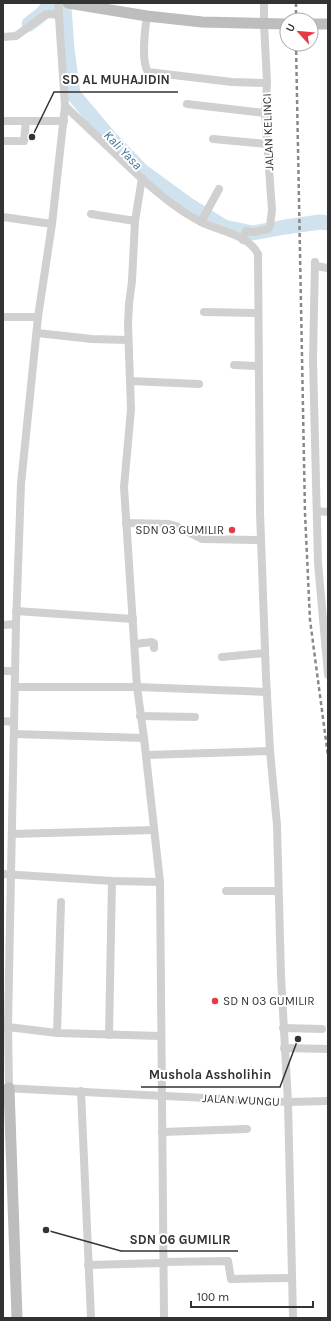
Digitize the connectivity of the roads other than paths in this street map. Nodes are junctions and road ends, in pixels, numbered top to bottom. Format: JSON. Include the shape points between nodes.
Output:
{"nodes":[{"id":1,"x":264,"y":3,"type":"edge"},
{"id":2,"x":114,"y":6,"type":"edge"},
{"id":3,"x":60,"y":8,"type":"edge"},
{"id":4,"x":147,"y":16,"type":"junction"},
{"id":5,"x":264,"y":23,"type":"junction"},
{"id":6,"x":279,"y":24,"type":"edge"},
{"id":7,"x":3,"y":37,"type":"edge"},
{"id":8,"x":267,"y":83,"type":"junction"},
{"id":9,"x":187,"y":104,"type":"dead end"},
{"id":10,"x":65,"y":106,"type":"junction"},
{"id":11,"x":266,"y":113,"type":"junction"},
{"id":12,"x":3,"y":121,"type":"edge"},
{"id":13,"x":26,"y":121,"type":"junction"},
{"id":14,"x":64,"y":121,"type":"junction"},
{"id":15,"x":213,"y":139,"type":"dead end"},
{"id":16,"x":3,"y":141,"type":"edge"},
{"id":17,"x":267,"y":144,"type":"junction"},
{"id":18,"x":142,"y":178,"type":"junction"},
{"id":19,"x":219,"y":189,"type":"dead end"},
{"id":20,"x":91,"y":214,"type":"dead end"},
{"id":21,"x":3,"y":217,"type":"edge"},
{"id":22,"x":202,"y":220,"type":"junction"},
{"id":23,"x":135,"y":221,"type":"junction"},
{"id":24,"x":52,"y":224,"type":"junction"},
{"id":25,"x":244,"y":236,"type":"junction"},
{"id":26,"x":328,"y":268,"type":"edge"},
{"id":27,"x":204,"y":312,"type":"dead end"},
{"id":28,"x":257,"y":313,"type":"junction"},
{"id":29,"x":3,"y":317,"type":"edge"},
{"id":30,"x":38,"y":317,"type":"junction"},
{"id":31,"x":37,"y":333,"type":"junction"},
{"id":32,"x":125,"y":340,"type":"junction"},
{"id":33,"x":234,"y":365,"type":"dead end"},
{"id":34,"x":258,"y":366,"type":"junction"},
{"id":35,"x":130,"y":380,"type":"junction"},
{"id":36,"x":200,"y":384,"type":"dead end"},
{"id":37,"x":317,"y":512,"type":"junction"},
{"id":38,"x":328,"y":512,"type":"edge"},
{"id":39,"x":126,"y":523,"type":"junction"},
{"id":40,"x":261,"y":540,"type":"junction"},
{"id":41,"x":16,"y":611,"type":"junction"},
{"id":42,"x":133,"y":619,"type":"junction"},
{"id":43,"x":16,"y":624,"type":"junction"},
{"id":44,"x":3,"y":625,"type":"edge"},
{"id":45,"x":135,"y":644,"type":"junction"},
{"id":46,"x":154,"y":648,"type":"dead end"},
{"id":47,"x":265,"y":653,"type":"junction"},
{"id":48,"x":222,"y":656,"type":"dead end"},
{"id":49,"x":3,"y":671,"type":"edge"},
{"id":50,"x":15,"y":671,"type":"junction"},
{"id":51,"x":328,"y":675,"type":"edge"},
{"id":52,"x":15,"y":687,"type":"junction"},
{"id":53,"x":137,"y":687,"type":"junction"},
{"id":54,"x":267,"y":692,"type":"junction"},
{"id":55,"x":140,"y":716,"type":"junction"},
{"id":56,"x":195,"y":717,"type":"dead end"},
{"id":57,"x":3,"y":721,"type":"edge"},
{"id":58,"x":14,"y":722,"type":"junction"},
{"id":59,"x":14,"y":734,"type":"junction"},
{"id":60,"x":144,"y":738,"type":"junction"},
{"id":61,"x":270,"y":751,"type":"junction"},
{"id":62,"x":146,"y":755,"type":"junction"},
{"id":63,"x":154,"y":830,"type":"junction"},
{"id":64,"x":12,"y":834,"type":"junction"},
{"id":65,"x":7,"y":874,"type":"edge"},
{"id":66,"x":112,"y":881,"type":"junction"},
{"id":67,"x":160,"y":882,"type":"junction"},
{"id":68,"x":226,"y":891,"type":"dead end"},
{"id":69,"x":278,"y":891,"type":"junction"},
{"id":70,"x":61,"y":902,"type":"dead end"},
{"id":71,"x":6,"y":1025,"type":"edge"},
{"id":72,"x":283,"y":1028,"type":"junction"},
{"id":73,"x":322,"y":1029,"type":"dead end"},
{"id":74,"x":57,"y":1033,"type":"junction"},
{"id":75,"x":109,"y":1034,"type":"junction"},
{"id":76,"x":161,"y":1036,"type":"junction"},
{"id":77,"x":284,"y":1048,"type":"junction"},
{"id":78,"x":328,"y":1049,"type":"edge"},
{"id":79,"x":6,"y":1088,"type":"edge"},
{"id":80,"x":81,"y":1091,"type":"junction"},
{"id":81,"x":161,"y":1095,"type":"junction"},
{"id":82,"x":328,"y":1101,"type":"edge"},
{"id":83,"x":288,"y":1102,"type":"junction"},
{"id":84,"x":247,"y":1129,"type":"dead end"},
{"id":85,"x":162,"y":1132,"type":"junction"},
{"id":86,"x":163,"y":1263,"type":"junction"},
{"id":87,"x":88,"y":1265,"type":"junction"},
{"id":88,"x":292,"y":1278,"type":"junction"},
{"id":89,"x":17,"y":1318,"type":"edge"},
{"id":90,"x":91,"y":1318,"type":"edge"},
{"id":91,"x":164,"y":1318,"type":"edge"},
{"id":92,"x":293,"y":1318,"type":"edge"}],
"edges":[{"from":1,"to":5,"type":"street","name":"JALAN KELINCI"},
{"from":2,"to":3,"type":"street"},
{"from":2,"to":4,"type":"street"},
{"from":3,"to":7,"type":"street","via":[[45,15],[16,36]]},
{"from":3,"to":10,"type":"street"},
{"from":4,"to":5,"type":"street","via":[[202,22]]},
{"from":4,"to":8,"type":"street","via":[[144,39],[146,70],[149,72],[232,82]]},
{"from":5,"to":6,"type":"street"},
{"from":5,"to":8,"type":"street","name":"JALAN KELINCI"},
{"from":8,"to":11,"type":"street","name":"JALAN KELINCI"},
{"from":9,"to":11,"type":"street"},
{"from":10,"to":14,"type":"street"},
{"from":10,"to":18,"type":"street"},
{"from":11,"to":17,"type":"street","name":"JALAN KELINCI"},
{"from":12,"to":13,"type":"street"},
{"from":13,"to":14,"type":"street"},
{"from":13,"to":16,"type":"street","via":[[24,141]]},
{"from":14,"to":24,"type":"street"},
{"from":15,"to":17,"type":"street"},
{"from":17,"to":25,"type":"street","name":"JALAN KELINCI","via":[[272,201],[270,226],[268,229]]},
{"from":18,"to":22,"type":"street","via":[[167,199]]},
{"from":18,"to":23,"type":"street"},
{"from":19,"to":22,"type":"street"},
{"from":20,"to":23,"type":"street"},
{"from":21,"to":24,"type":"street"},
{"from":22,"to":25,"type":"street"},
{"from":23,"to":32,"type":"street","via":[[132,281]]},
{"from":24,"to":30,"type":"street"},
{"from":25,"to":28,"type":"street","via":[[258,254]]},
{"from":26,"to":37,"type":"street","via":[[315,264],[313,359]]},
{"from":27,"to":28,"type":"street"},
{"from":28,"to":34,"type":"street"},
{"from":29,"to":30,"type":"street"},
{"from":30,"to":31,"type":"street"},
{"from":31,"to":32,"type":"street"},
{"from":31,"to":41,"type":"street","via":[[21,484]]},
{"from":32,"to":35,"type":"street"},
{"from":33,"to":34,"type":"street"},
{"from":34,"to":40,"type":"street"},
{"from":35,"to":36,"type":"street"},
{"from":35,"to":39,"type":"street","via":[[131,422],[124,481]]},
{"from":37,"to":38,"type":"street"},
{"from":37,"to":51,"type":"street","via":[[318,563]]},
{"from":39,"to":40,"type":"street","via":[[169,524],[202,539]]},
{"from":39,"to":42,"type":"street"},
{"from":40,"to":47,"type":"street"},
{"from":41,"to":42,"type":"street"},
{"from":41,"to":43,"type":"street"},
{"from":42,"to":45,"type":"street"},
{"from":43,"to":44,"type":"street"},
{"from":43,"to":50,"type":"street"},
{"from":45,"to":46,"type":"street","via":[[152,642]]},
{"from":45,"to":53,"type":"street"},
{"from":47,"to":48,"type":"street"},
{"from":47,"to":54,"type":"street"},
{"from":49,"to":50,"type":"street"},
{"from":50,"to":52,"type":"street"},
{"from":52,"to":53,"type":"street"},
{"from":52,"to":58,"type":"street"},
{"from":53,"to":54,"type":"street"},
{"from":53,"to":55,"type":"street"},
{"from":54,"to":61,"type":"street"},
{"from":55,"to":56,"type":"street"},
{"from":55,"to":60,"type":"street"},
{"from":57,"to":58,"type":"street"},
{"from":58,"to":59,"type":"street"},
{"from":59,"to":60,"type":"street"},
{"from":59,"to":64,"type":"street"},
{"from":60,"to":62,"type":"street"},
{"from":61,"to":62,"type":"street"},
{"from":61,"to":69,"type":"street","via":[[277,825]]},
{"from":62,"to":63,"type":"street"},
{"from":63,"to":64,"type":"street"},
{"from":63,"to":67,"type":"street"},
{"from":64,"to":65,"type":"street"},
{"from":65,"to":66,"type":"street"},
{"from":65,"to":71,"type":"street"},
{"from":66,"to":67,"type":"street"},
{"from":66,"to":75,"type":"street"},
{"from":67,"to":76,"type":"street"},
{"from":68,"to":69,"type":"street"},
{"from":69,"to":72,"type":"street"},
{"from":70,"to":74,"type":"street"},
{"from":71,"to":74,"type":"street"},
{"from":71,"to":79,"type":"street"},
{"from":72,"to":73,"type":"street"},
{"from":72,"to":77,"type":"street"},
{"from":74,"to":75,"type":"street"},
{"from":75,"to":76,"type":"street"},
{"from":76,"to":81,"type":"street"},
{"from":77,"to":78,"type":"street"},
{"from":77,"to":83,"type":"street"},
{"from":79,"to":80,"type":"street","name":"JALAN WUNGU"},
{"from":79,"to":89,"type":"street"},
{"from":80,"to":81,"type":"street","name":"JALAN WUNGU"},
{"from":80,"to":87,"type":"street"},
{"from":81,"to":83,"type":"street","name":"JALAN WUNGU"},
{"from":81,"to":85,"type":"street"},
{"from":82,"to":83,"type":"street"},
{"from":83,"to":88,"type":"street","name":"JALAN WUNGU"},
{"from":84,"to":85,"type":"street"},
{"from":85,"to":86,"type":"street"},
{"from":86,"to":87,"type":"street"},
{"from":86,"to":88,"type":"street","via":[[228,1261],[231,1279]]},
{"from":86,"to":91,"type":"street"},
{"from":87,"to":90,"type":"street"},
{"from":88,"to":92,"type":"street","name":"JALAN WUNGU"}]}
